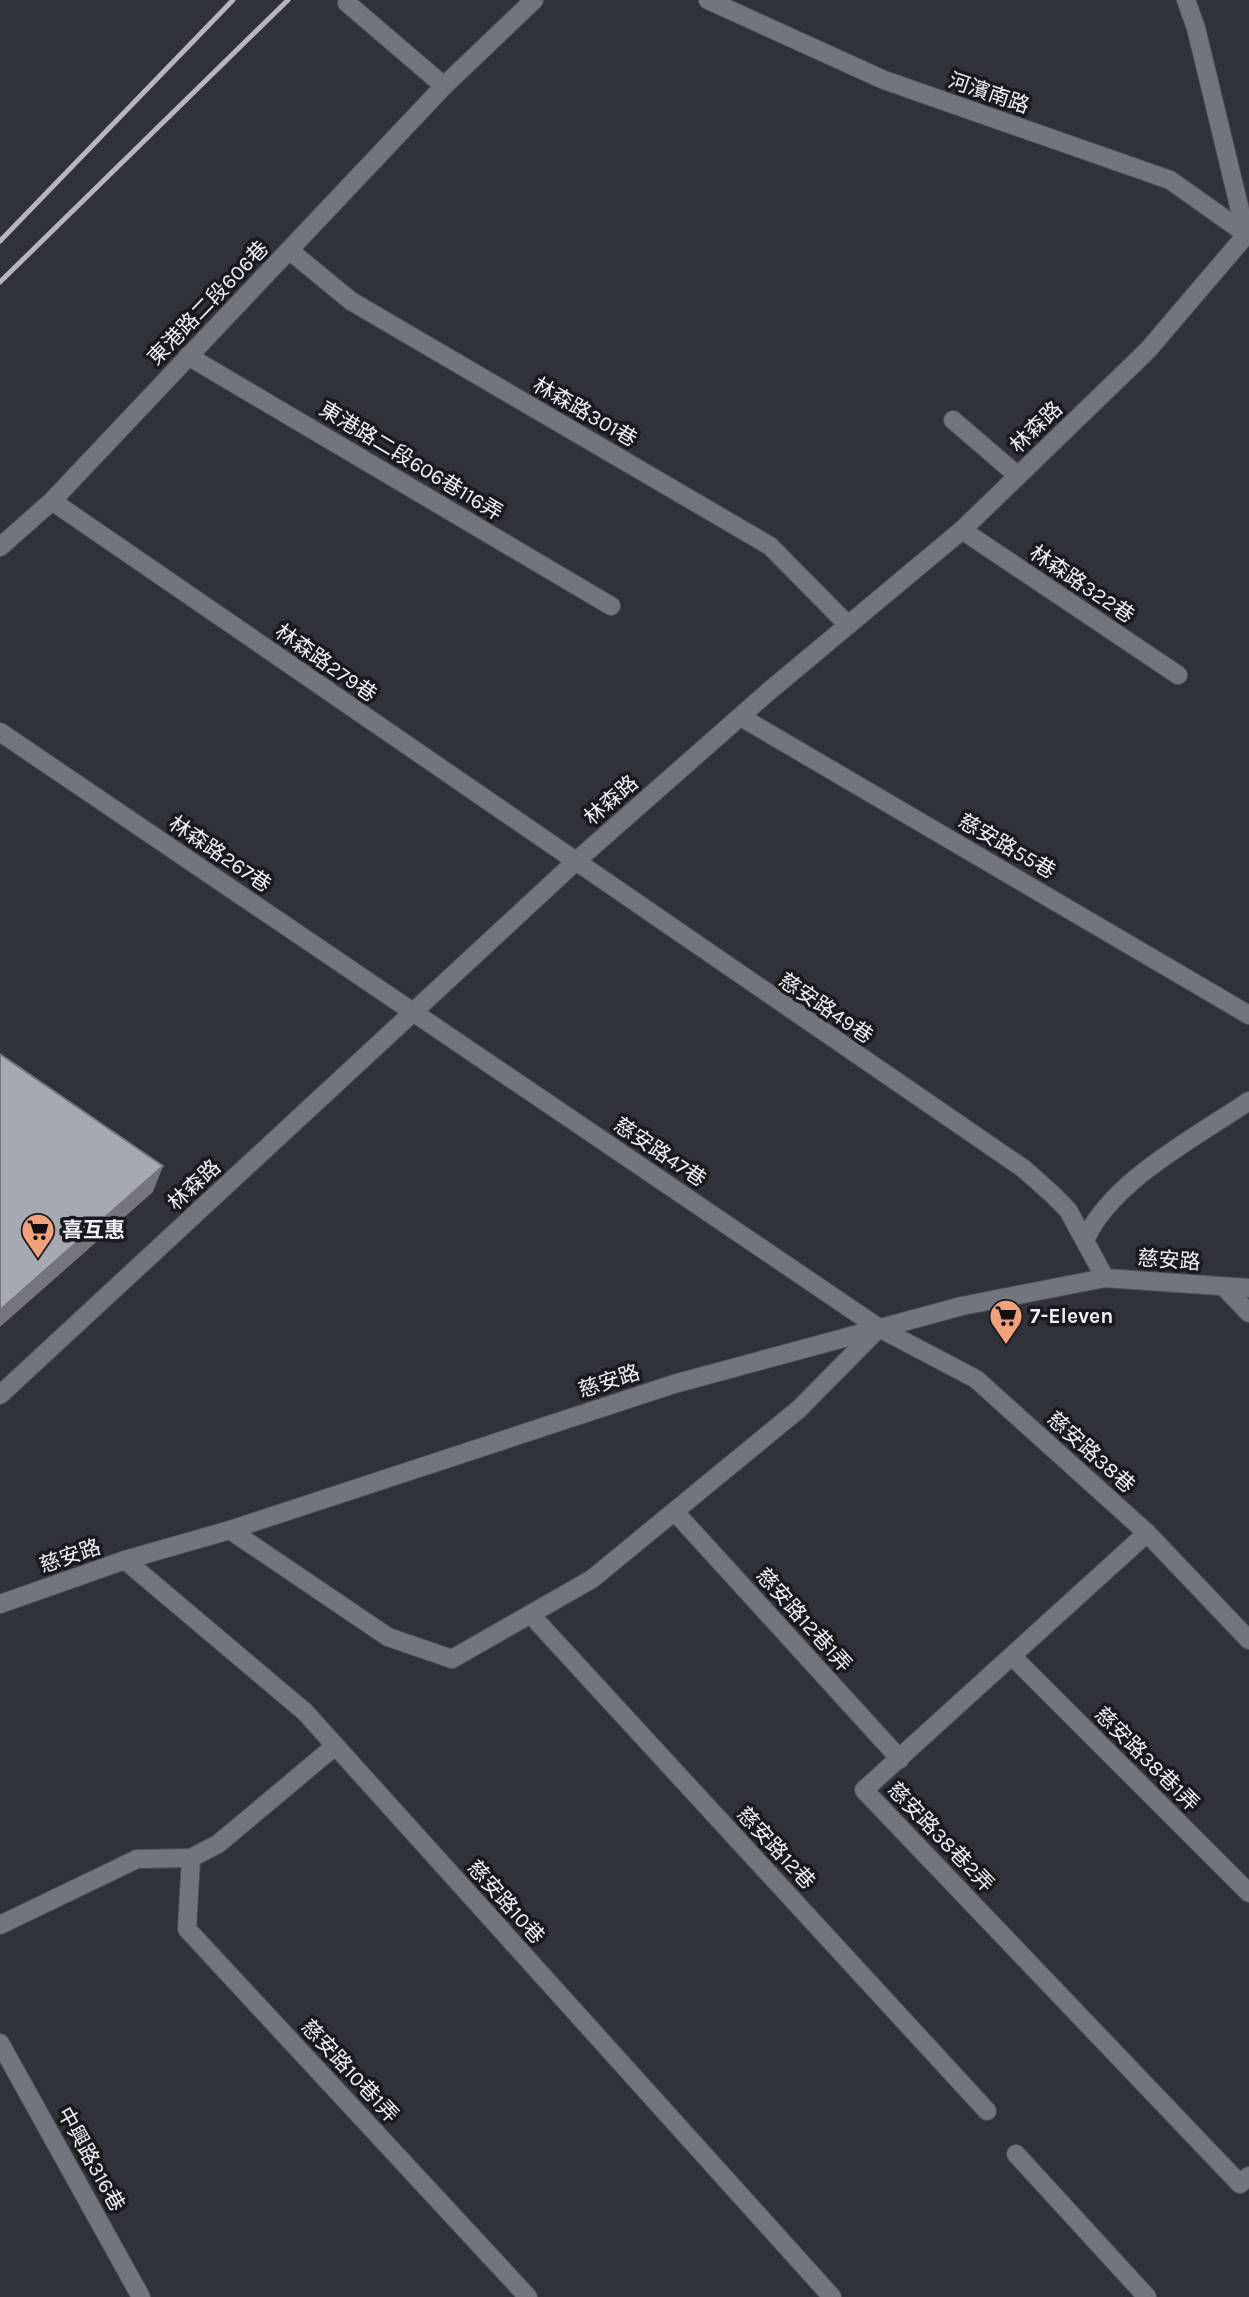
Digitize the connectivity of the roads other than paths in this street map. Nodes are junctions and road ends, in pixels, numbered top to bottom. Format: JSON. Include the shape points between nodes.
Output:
{"nodes":[{"id":1,"x":534,"y":0,"type":"edge"},
{"id":2,"x":708,"y":0,"type":"edge"},
{"id":3,"x":1186,"y":0,"type":"edge"},
{"id":4,"x":348,"y":3,"type":"dead end"},
{"id":5,"x":444,"y":86,"type":"junction"},
{"id":6,"x":1247,"y":235,"type":"edge"},
{"id":7,"x":289,"y":250,"type":"junction"},
{"id":8,"x":188,"y":356,"type":"junction"},
{"id":9,"x":953,"y":420,"type":"dead end"},
{"id":10,"x":1018,"y":476,"type":"junction"},
{"id":11,"x":52,"y":501,"type":"junction"},
{"id":12,"x":962,"y":530,"type":"junction"},
{"id":13,"x":0,"y":547,"type":"edge"},
{"id":14,"x":611,"y":606,"type":"dead end"},
{"id":15,"x":848,"y":625,"type":"junction"},
{"id":16,"x":1178,"y":676,"type":"dead end"},
{"id":17,"x":741,"y":717,"type":"junction"},
{"id":18,"x":0,"y":732,"type":"edge"},
{"id":19,"x":574,"y":863,"type":"junction"},
{"id":20,"x":415,"y":1013,"type":"junction"},
{"id":21,"x":1249,"y":1015,"type":"edge"},
{"id":22,"x":1249,"y":1101,"type":"edge"},
{"id":23,"x":1086,"y":1238,"type":"junction"},
{"id":24,"x":1105,"y":1278,"type":"junction"},
{"id":25,"x":1224,"y":1287,"type":"junction"},
{"id":26,"x":1249,"y":1288,"type":"edge"},
{"id":27,"x":1249,"y":1312,"type":"edge"},
{"id":28,"x":879,"y":1328,"type":"junction"},
{"id":29,"x":0,"y":1395,"type":"edge"},
{"id":30,"x":675,"y":1512,"type":"junction"},
{"id":31,"x":230,"y":1530,"type":"junction"},
{"id":32,"x":1147,"y":1533,"type":"junction"},
{"id":33,"x":125,"y":1560,"type":"junction"},
{"id":34,"x":0,"y":1604,"type":"edge"},
{"id":35,"x":532,"y":1616,"type":"junction"},
{"id":36,"x":1249,"y":1640,"type":"edge"},
{"id":37,"x":1012,"y":1656,"type":"junction"},
{"id":38,"x":335,"y":1746,"type":"junction"},
{"id":39,"x":900,"y":1759,"type":"junction"},
{"id":40,"x":191,"y":1858,"type":"junction"},
{"id":41,"x":1249,"y":1894,"type":"edge"},
{"id":42,"x":0,"y":1925,"type":"edge"},
{"id":43,"x":0,"y":2043,"type":"edge"},
{"id":44,"x":987,"y":2111,"type":"dead end"},
{"id":45,"x":1016,"y":2154,"type":"dead end"},
{"id":46,"x":1249,"y":2176,"type":"edge"},
{"id":47,"x":141,"y":2297,"type":"edge"},
{"id":48,"x":528,"y":2297,"type":"edge"},
{"id":49,"x":832,"y":2297,"type":"edge"},
{"id":50,"x":1147,"y":2297,"type":"edge"}],
"edges":[{"from":1,"to":5,"type":"street"},
{"from":2,"to":6,"type":"street","name":"河濱南路","via":[[884,80],[1170,180]]},
{"from":3,"to":6,"type":"street"},
{"from":4,"to":5,"type":"street"},
{"from":5,"to":7,"type":"street","name":"東港路二段606巷"},
{"from":6,"to":10,"type":"street","name":"林森路","via":[[1148,350]]},
{"from":7,"to":8,"type":"street","name":"東港路二段606巷"},
{"from":7,"to":15,"type":"street","name":"林森路301巷","via":[[351,301],[770,546]]},
{"from":8,"to":11,"type":"street","name":"東港路二段606巷"},
{"from":8,"to":14,"type":"street","name":"東港路二段606巷116弄"},
{"from":9,"to":10,"type":"street"},
{"from":10,"to":12,"type":"street","name":"林森路"},
{"from":11,"to":13,"type":"street","name":"東港路二段606巷"},
{"from":11,"to":19,"type":"street","name":"林森路279巷"},
{"from":12,"to":15,"type":"street","name":"林森路"},
{"from":12,"to":16,"type":"street","name":"林森路322巷"},
{"from":15,"to":17,"type":"street","name":"林森路"},
{"from":17,"to":19,"type":"street","name":"林森路"},
{"from":17,"to":21,"type":"street","name":"慈安路55巷"},
{"from":18,"to":20,"type":"street","name":"林森路267巷"},
{"from":19,"to":20,"type":"street","name":"林森路"},
{"from":19,"to":23,"type":"street","name":"慈安路49巷","via":[[1024,1169],[1068,1210]]},
{"from":20,"to":28,"type":"street","name":"慈安路47巷"},
{"from":20,"to":29,"type":"street","name":"林森路"},
{"from":22,"to":23,"type":"street","via":[[1121,1189],[1096,1216]]},
{"from":23,"to":24,"type":"street","name":"慈安路49巷"},
{"from":24,"to":25,"type":"street","name":"慈安路"},
{"from":24,"to":28,"type":"street","name":"慈安路","via":[[962,1306]]},
{"from":25,"to":26,"type":"street","name":"慈安路"},
{"from":25,"to":27,"type":"street"},
{"from":28,"to":30,"type":"street","via":[[799,1409]]},
{"from":28,"to":31,"type":"street","name":"慈安路","via":[[674,1384]]},
{"from":28,"to":32,"type":"street","name":"慈安路38巷","via":[[976,1379]]},
{"from":30,"to":35,"type":"street","via":[[592,1579]]},
{"from":30,"to":39,"type":"street","name":"慈安路12巷1弄"},
{"from":31,"to":33,"type":"street","name":"慈安路"},
{"from":31,"to":35,"type":"street","via":[[388,1637],[452,1659]]},
{"from":32,"to":36,"type":"street","name":"慈安路38巷"},
{"from":32,"to":37,"type":"street","name":"慈安路38巷2弄"},
{"from":33,"to":34,"type":"street","name":"慈安路"},
{"from":33,"to":38,"type":"street","name":"慈安路10巷","via":[[305,1712]]},
{"from":35,"to":44,"type":"street","name":"慈安路12巷"},
{"from":37,"to":39,"type":"street","name":"慈安路38巷2弄"},
{"from":37,"to":41,"type":"street","name":"慈安路38巷1弄"},
{"from":38,"to":40,"type":"street","via":[[218,1844]]},
{"from":38,"to":49,"type":"street","name":"慈安路10巷"},
{"from":39,"to":46,"type":"street","name":"慈安路38巷2弄","via":[[864,1790],[1240,2184]]},
{"from":40,"to":42,"type":"street","via":[[137,1860]]},
{"from":40,"to":48,"type":"street","name":"慈安路10巷1弄","via":[[187,1929]]},
{"from":43,"to":47,"type":"street","name":"中興路316巷"},
{"from":45,"to":50,"type":"street"}]}
